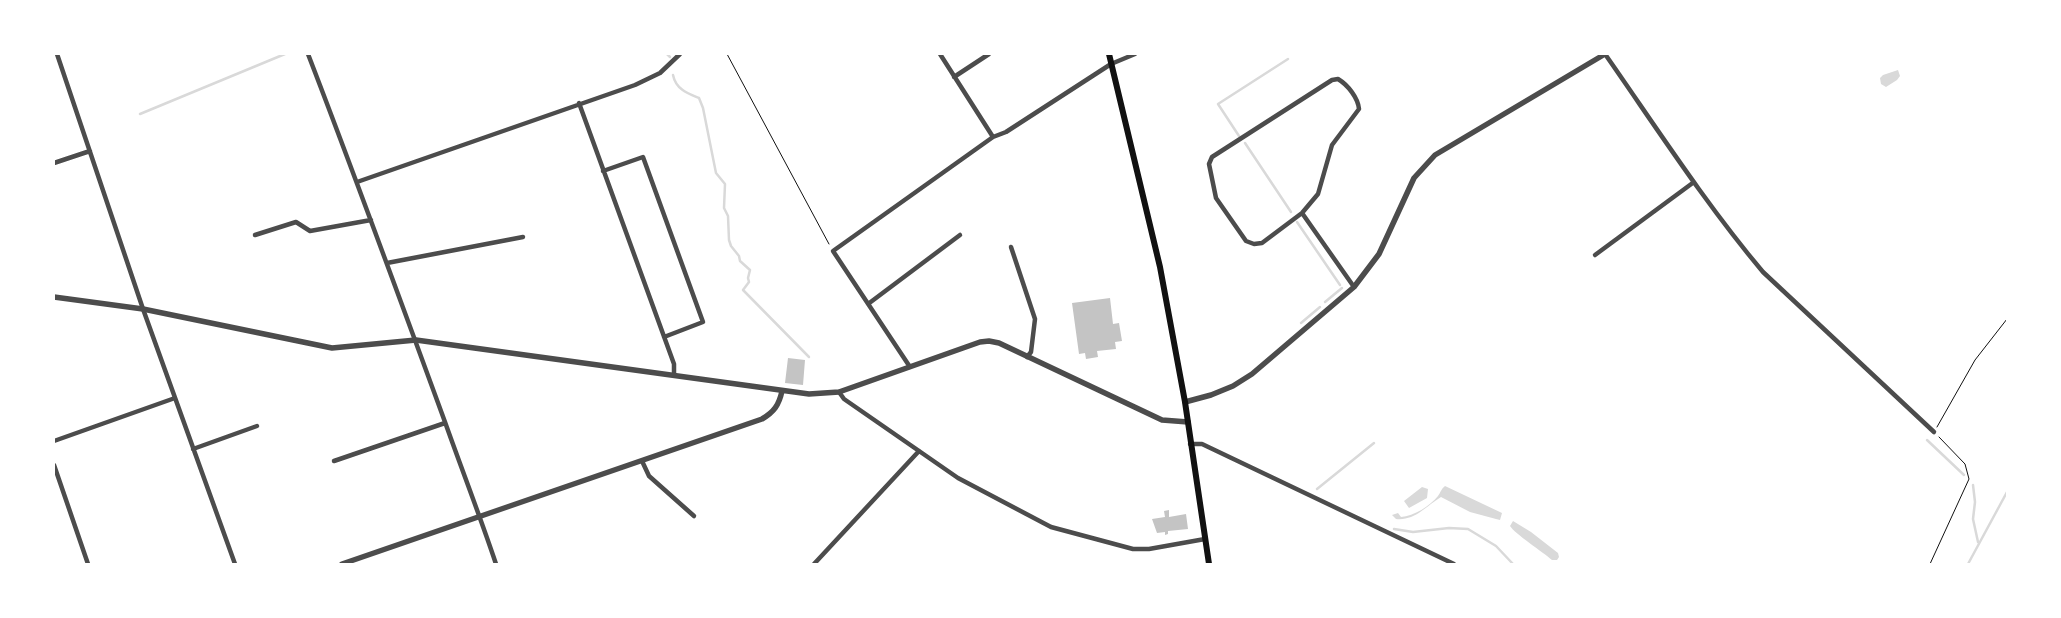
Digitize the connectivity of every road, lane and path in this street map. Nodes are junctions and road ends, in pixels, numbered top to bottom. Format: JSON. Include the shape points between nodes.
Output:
{"nodes":[{"id":1,"x":57,"y":54,"type":"edge"},
{"id":2,"x":308,"y":54,"type":"edge"},
{"id":3,"x":680,"y":54,"type":"edge"},
{"id":4,"x":727,"y":54,"type":"edge"},
{"id":5,"x":940,"y":54,"type":"edge"},
{"id":6,"x":989,"y":54,"type":"edge"},
{"id":7,"x":1109,"y":54,"type":"edge"},
{"id":8,"x":1135,"y":54,"type":"edge"},
{"id":9,"x":1605,"y":54,"type":"edge"},
{"id":10,"x":56,"y":60,"type":"edge"},
{"id":11,"x":1112,"y":64,"type":"junction"},
{"id":12,"x":954,"y":77,"type":"junction"},
{"id":13,"x":579,"y":103,"type":"junction"},
{"id":14,"x":993,"y":137,"type":"junction"},
{"id":15,"x":90,"y":151,"type":"junction"},
{"id":16,"x":54,"y":163,"type":"edge"},
{"id":17,"x":603,"y":171,"type":"junction"},
{"id":18,"x":357,"y":182,"type":"junction"},
{"id":19,"x":1694,"y":182,"type":"junction"},
{"id":20,"x":1302,"y":213,"type":"junction"},
{"id":21,"x":371,"y":220,"type":"junction"},
{"id":22,"x":255,"y":235,"type":"dead end"},
{"id":23,"x":960,"y":235,"type":"dead end"},
{"id":24,"x":523,"y":238,"type":"dead end"},
{"id":25,"x":1011,"y":247,"type":"dead end"},
{"id":26,"x":833,"y":251,"type":"junction"},
{"id":27,"x":1595,"y":255,"type":"dead end"},
{"id":28,"x":387,"y":264,"type":"junction"},
{"id":29,"x":1354,"y":287,"type":"junction"},
{"id":30,"x":54,"y":297,"type":"edge"},
{"id":31,"x":868,"y":304,"type":"junction"},
{"id":32,"x":144,"y":309,"type":"junction"},
{"id":33,"x":2007,"y":319,"type":"edge"},
{"id":34,"x":664,"y":337,"type":"junction"},
{"id":35,"x":416,"y":340,"type":"junction"},
{"id":36,"x":1027,"y":358,"type":"junction"},
{"id":37,"x":910,"y":367,"type":"junction"},
{"id":38,"x":674,"y":375,"type":"junction"},
{"id":39,"x":782,"y":391,"type":"junction"},
{"id":40,"x":840,"y":392,"type":"junction"},
{"id":41,"x":175,"y":398,"type":"junction"},
{"id":42,"x":1185,"y":402,"type":"junction"},
{"id":43,"x":1188,"y":422,"type":"junction"},
{"id":44,"x":445,"y":423,"type":"junction"},
{"id":45,"x":257,"y":426,"type":"dead end"},
{"id":46,"x":1934,"y":432,"type":"junction"},
{"id":47,"x":54,"y":441,"type":"edge"},
{"id":48,"x":1190,"y":444,"type":"junction"},
{"id":49,"x":193,"y":449,"type":"junction"},
{"id":50,"x":919,"y":452,"type":"junction"},
{"id":51,"x":334,"y":461,"type":"dead end"},
{"id":52,"x":642,"y":461,"type":"junction"},
{"id":53,"x":54,"y":465,"type":"edge"},
{"id":54,"x":480,"y":516,"type":"junction"},
{"id":55,"x":694,"y":516,"type":"dead end"},
{"id":56,"x":1205,"y":539,"type":"junction"},
{"id":57,"x":86,"y":564,"type":"edge"},
{"id":58,"x":235,"y":564,"type":"edge"},
{"id":59,"x":342,"y":564,"type":"edge"},
{"id":60,"x":496,"y":564,"type":"edge"},
{"id":61,"x":814,"y":564,"type":"edge"},
{"id":62,"x":1209,"y":564,"type":"edge"},
{"id":63,"x":1454,"y":564,"type":"edge"},
{"id":64,"x":1930,"y":564,"type":"edge"}],
"edges":[{"from":1,"to":10,"type":"street"},
{"from":2,"to":18,"type":"street"},
{"from":3,"to":13,"type":"street","via":[[660,74]]},
{"from":4,"to":26,"type":"path"},
{"from":5,"to":12,"type":"street"},
{"from":6,"to":12,"type":"street"},
{"from":7,"to":11,"type":"main road"},
{"from":8,"to":11,"type":"street"},
{"from":9,"to":19,"type":"street"},
{"from":9,"to":29,"type":"street","via":[[1435,155],[1424,165],[1414,178],[1379,254]]},
{"from":10,"to":15,"type":"street"},
{"from":11,"to":14,"type":"street","via":[[1006,132]]},
{"from":11,"to":42,"type":"main road","via":[[1160,267]]},
{"from":12,"to":14,"type":"street"},
{"from":13,"to":17,"type":"street"},
{"from":13,"to":18,"type":"street"},
{"from":14,"to":26,"type":"street"},
{"from":15,"to":16,"type":"street"},
{"from":15,"to":32,"type":"street"},
{"from":17,"to":34,"type":"street"},
{"from":17,"to":34,"type":"street","via":[[643,157],[703,322]]},
{"from":18,"to":21,"type":"street"},
{"from":19,"to":27,"type":"street"},
{"from":19,"to":46,"type":"street","via":[[1763,272]]},
{"from":20,"to":20,"type":"street","via":[[1318,194],[1332,145],[1359,109],[1344,82],[1338,79],[1212,157],[1209,164],[1216,198],[1246,241],[1262,243]]},
{"from":20,"to":29,"type":"street"},
{"from":21,"to":22,"type":"street","via":[[310,232],[296,222]]},
{"from":21,"to":28,"type":"street"},
{"from":23,"to":31,"type":"street"},
{"from":24,"to":28,"type":"street"},
{"from":25,"to":36,"type":"street","via":[[1035,319],[1032,352]]},
{"from":26,"to":31,"type":"street"},
{"from":28,"to":35,"type":"street"},
{"from":29,"to":42,"type":"street","via":[[1252,374],[1233,386]]},
{"from":30,"to":32,"type":"street"},
{"from":31,"to":37,"type":"street"},
{"from":32,"to":35,"type":"street","via":[[332,348]]},
{"from":32,"to":41,"type":"street"},
{"from":33,"to":46,"type":"path","via":[[1976,360]]},
{"from":34,"to":38,"type":"street","via":[[674,364]]},
{"from":35,"to":38,"type":"street"},
{"from":35,"to":44,"type":"street"},
{"from":36,"to":37,"type":"street","via":[[989,341]]},
{"from":36,"to":43,"type":"street","via":[[1162,420]]},
{"from":37,"to":40,"type":"street"},
{"from":38,"to":39,"type":"street"},
{"from":39,"to":40,"type":"street","via":[[820,395]]},
{"from":39,"to":52,"type":"street","via":[[777,406],[762,419]]},
{"from":40,"to":50,"type":"street","via":[[844,399]]},
{"from":41,"to":47,"type":"street"},
{"from":41,"to":49,"type":"street"},
{"from":42,"to":43,"type":"main road"},
{"from":43,"to":48,"type":"main road"},
{"from":44,"to":51,"type":"street"},
{"from":44,"to":54,"type":"street"},
{"from":45,"to":49,"type":"street"},
{"from":46,"to":64,"type":"path","via":[[1965,464],[1969,479]]},
{"from":48,"to":56,"type":"main road"},
{"from":48,"to":63,"type":"street","via":[[1202,444]]},
{"from":49,"to":58,"type":"street"},
{"from":50,"to":56,"type":"street","via":[[958,478],[1051,527],[1133,549]]},
{"from":50,"to":61,"type":"street"},
{"from":52,"to":54,"type":"street"},
{"from":52,"to":55,"type":"street","via":[[649,476]]},
{"from":53,"to":57,"type":"street"},
{"from":54,"to":59,"type":"street"},
{"from":54,"to":60,"type":"street"},
{"from":56,"to":62,"type":"main road"}]}
